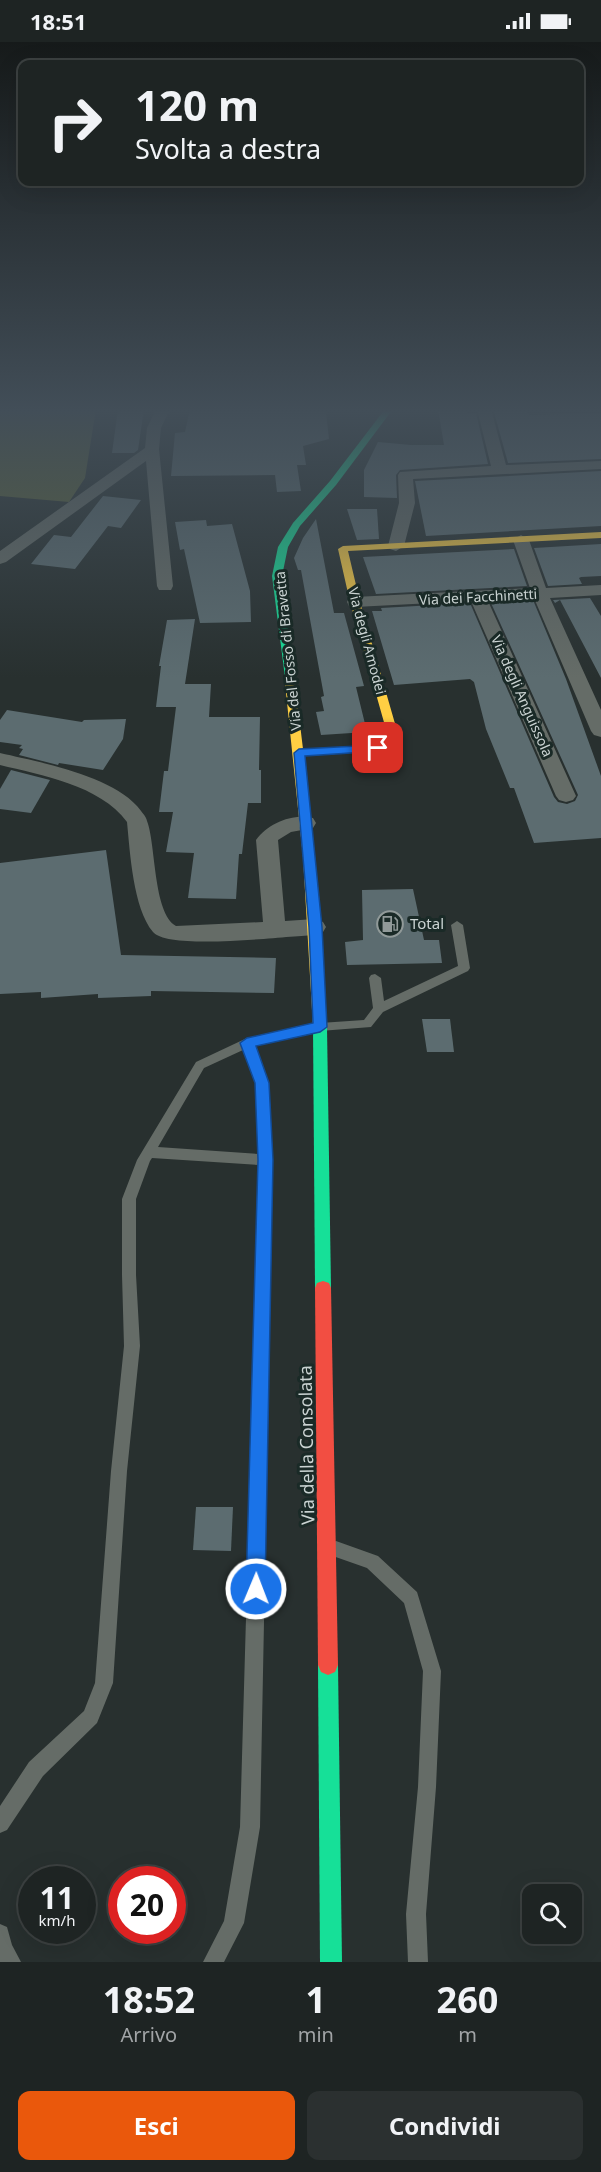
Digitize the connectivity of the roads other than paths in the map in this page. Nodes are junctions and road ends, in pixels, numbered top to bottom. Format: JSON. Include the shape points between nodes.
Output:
{"nodes":[{"id":1,"x":83,"y":499,"type":"edge"},
{"id":2,"x":157,"y":499,"type":"edge"},
{"id":3,"x":320,"y":499,"type":"edge"},
{"id":4,"x":407,"y":499,"type":"edge"},
{"id":5,"x":601,"y":536,"type":"edge"},
{"id":6,"x":521,"y":540,"type":"junction"},
{"id":7,"x":396,"y":546,"type":"junction"},
{"id":8,"x":0,"y":559,"type":"edge"},
{"id":9,"x":165,"y":586,"type":"dead end"},
{"id":10,"x":601,"y":590,"type":"edge"},
{"id":11,"x":542,"y":594,"type":"junction"},
{"id":12,"x":478,"y":597,"type":"junction"},
{"id":13,"x":355,"y":602,"type":"junction"},
{"id":14,"x":601,"y":731,"type":"edge"},
{"id":15,"x":299,"y":753,"type":"junction"},
{"id":16,"x":0,"y":759,"type":"edge"},
{"id":17,"x":566,"y":796,"type":"dead end"},
{"id":18,"x":306,"y":823,"type":"junction"},
{"id":19,"x":457,"y":925,"type":"dead end"},
{"id":20,"x":315,"y":927,"type":"junction"},
{"id":21,"x":275,"y":930,"type":"junction"},
{"id":22,"x":375,"y":978,"type":"dead end"},
{"id":23,"x":379,"y":1009,"type":"junction"},
{"id":24,"x":320,"y":1027,"type":"junction"},
{"id":25,"x":247,"y":1043,"type":"junction"},
{"id":26,"x":149,"y":1152,"type":"junction"},
{"id":27,"x":266,"y":1160,"type":"junction"},
{"id":28,"x":326,"y":1546,"type":"junction"},
{"id":29,"x":0,"y":1823,"type":"edge"},
{"id":30,"x":0,"y":1934,"type":"edge"},
{"id":31,"x":11,"y":1962,"type":"edge"},
{"id":32,"x":213,"y":1962,"type":"edge"},
{"id":33,"x":331,"y":1962,"type":"edge"},
{"id":34,"x":418,"y":1962,"type":"edge"}],
"edges":[{"from":1,"to":8,"type":"street"},
{"from":2,"to":9,"type":"street"},
{"from":3,"to":15,"type":"main road","name":"Via del Fosso di Bravetta","via":[[294,526],[278,558]]},
{"from":4,"to":7,"type":"street"},
{"from":5,"to":6,"type":"main road"},
{"from":6,"to":7,"type":"main road"},
{"from":6,"to":11,"type":"street"},
{"from":7,"to":13,"type":"main road","name":"Via degli Amodei","via":[[343,549]]},
{"from":10,"to":11,"type":"street","name":"Via dei Facchinetti"},
{"from":11,"to":12,"type":"street","name":"Via dei Facchinetti"},
{"from":11,"to":14,"type":"street"},
{"from":12,"to":13,"type":"street","name":"Via dei Facchinetti"},
{"from":12,"to":17,"type":"street","name":"Via degli Anguissola"},
{"from":13,"to":15,"type":"main road","name":"Via degli Amodei","via":[[395,741],[383,748]]},
{"from":15,"to":18,"type":"main road","name":"Via del Fosso di Bravetta"},
{"from":16,"to":21,"type":"street","via":[[83,784],[128,807],[137,821],[154,913],[167,932],[187,935]]},
{"from":18,"to":20,"type":"main road","name":"Via del Fosso di Bravetta"},
{"from":18,"to":21,"type":"street","via":[[276,831],[267,840]]},
{"from":19,"to":23,"type":"lane","via":[[464,968]]},
{"from":20,"to":21,"type":"street"},
{"from":20,"to":24,"type":"main road","name":"Via della Consolata"},
{"from":22,"to":23,"type":"lane"},
{"from":23,"to":24,"type":"lane","via":[[367,1024]]},
{"from":24,"to":25,"type":"lane"},
{"from":24,"to":28,"type":"main road","name":"Via della Consolata"},
{"from":25,"to":26,"type":"lane","via":[[200,1065]]},
{"from":25,"to":27,"type":"lane","via":[[262,1083]]},
{"from":26,"to":27,"type":"lane"},
{"from":26,"to":29,"type":"lane","via":[[129,1199],[132,1346],[104,1683],[91,1717],[36,1769]]},
{"from":27,"to":32,"type":"lane","via":[[250,1827],[234,1923]]},
{"from":28,"to":33,"type":"main road","name":"Via della Consolata"},
{"from":28,"to":34,"type":"lane","via":[[372,1562],[411,1598],[432,1671],[416,1914]]},
{"from":30,"to":31,"type":"lane"}]}
